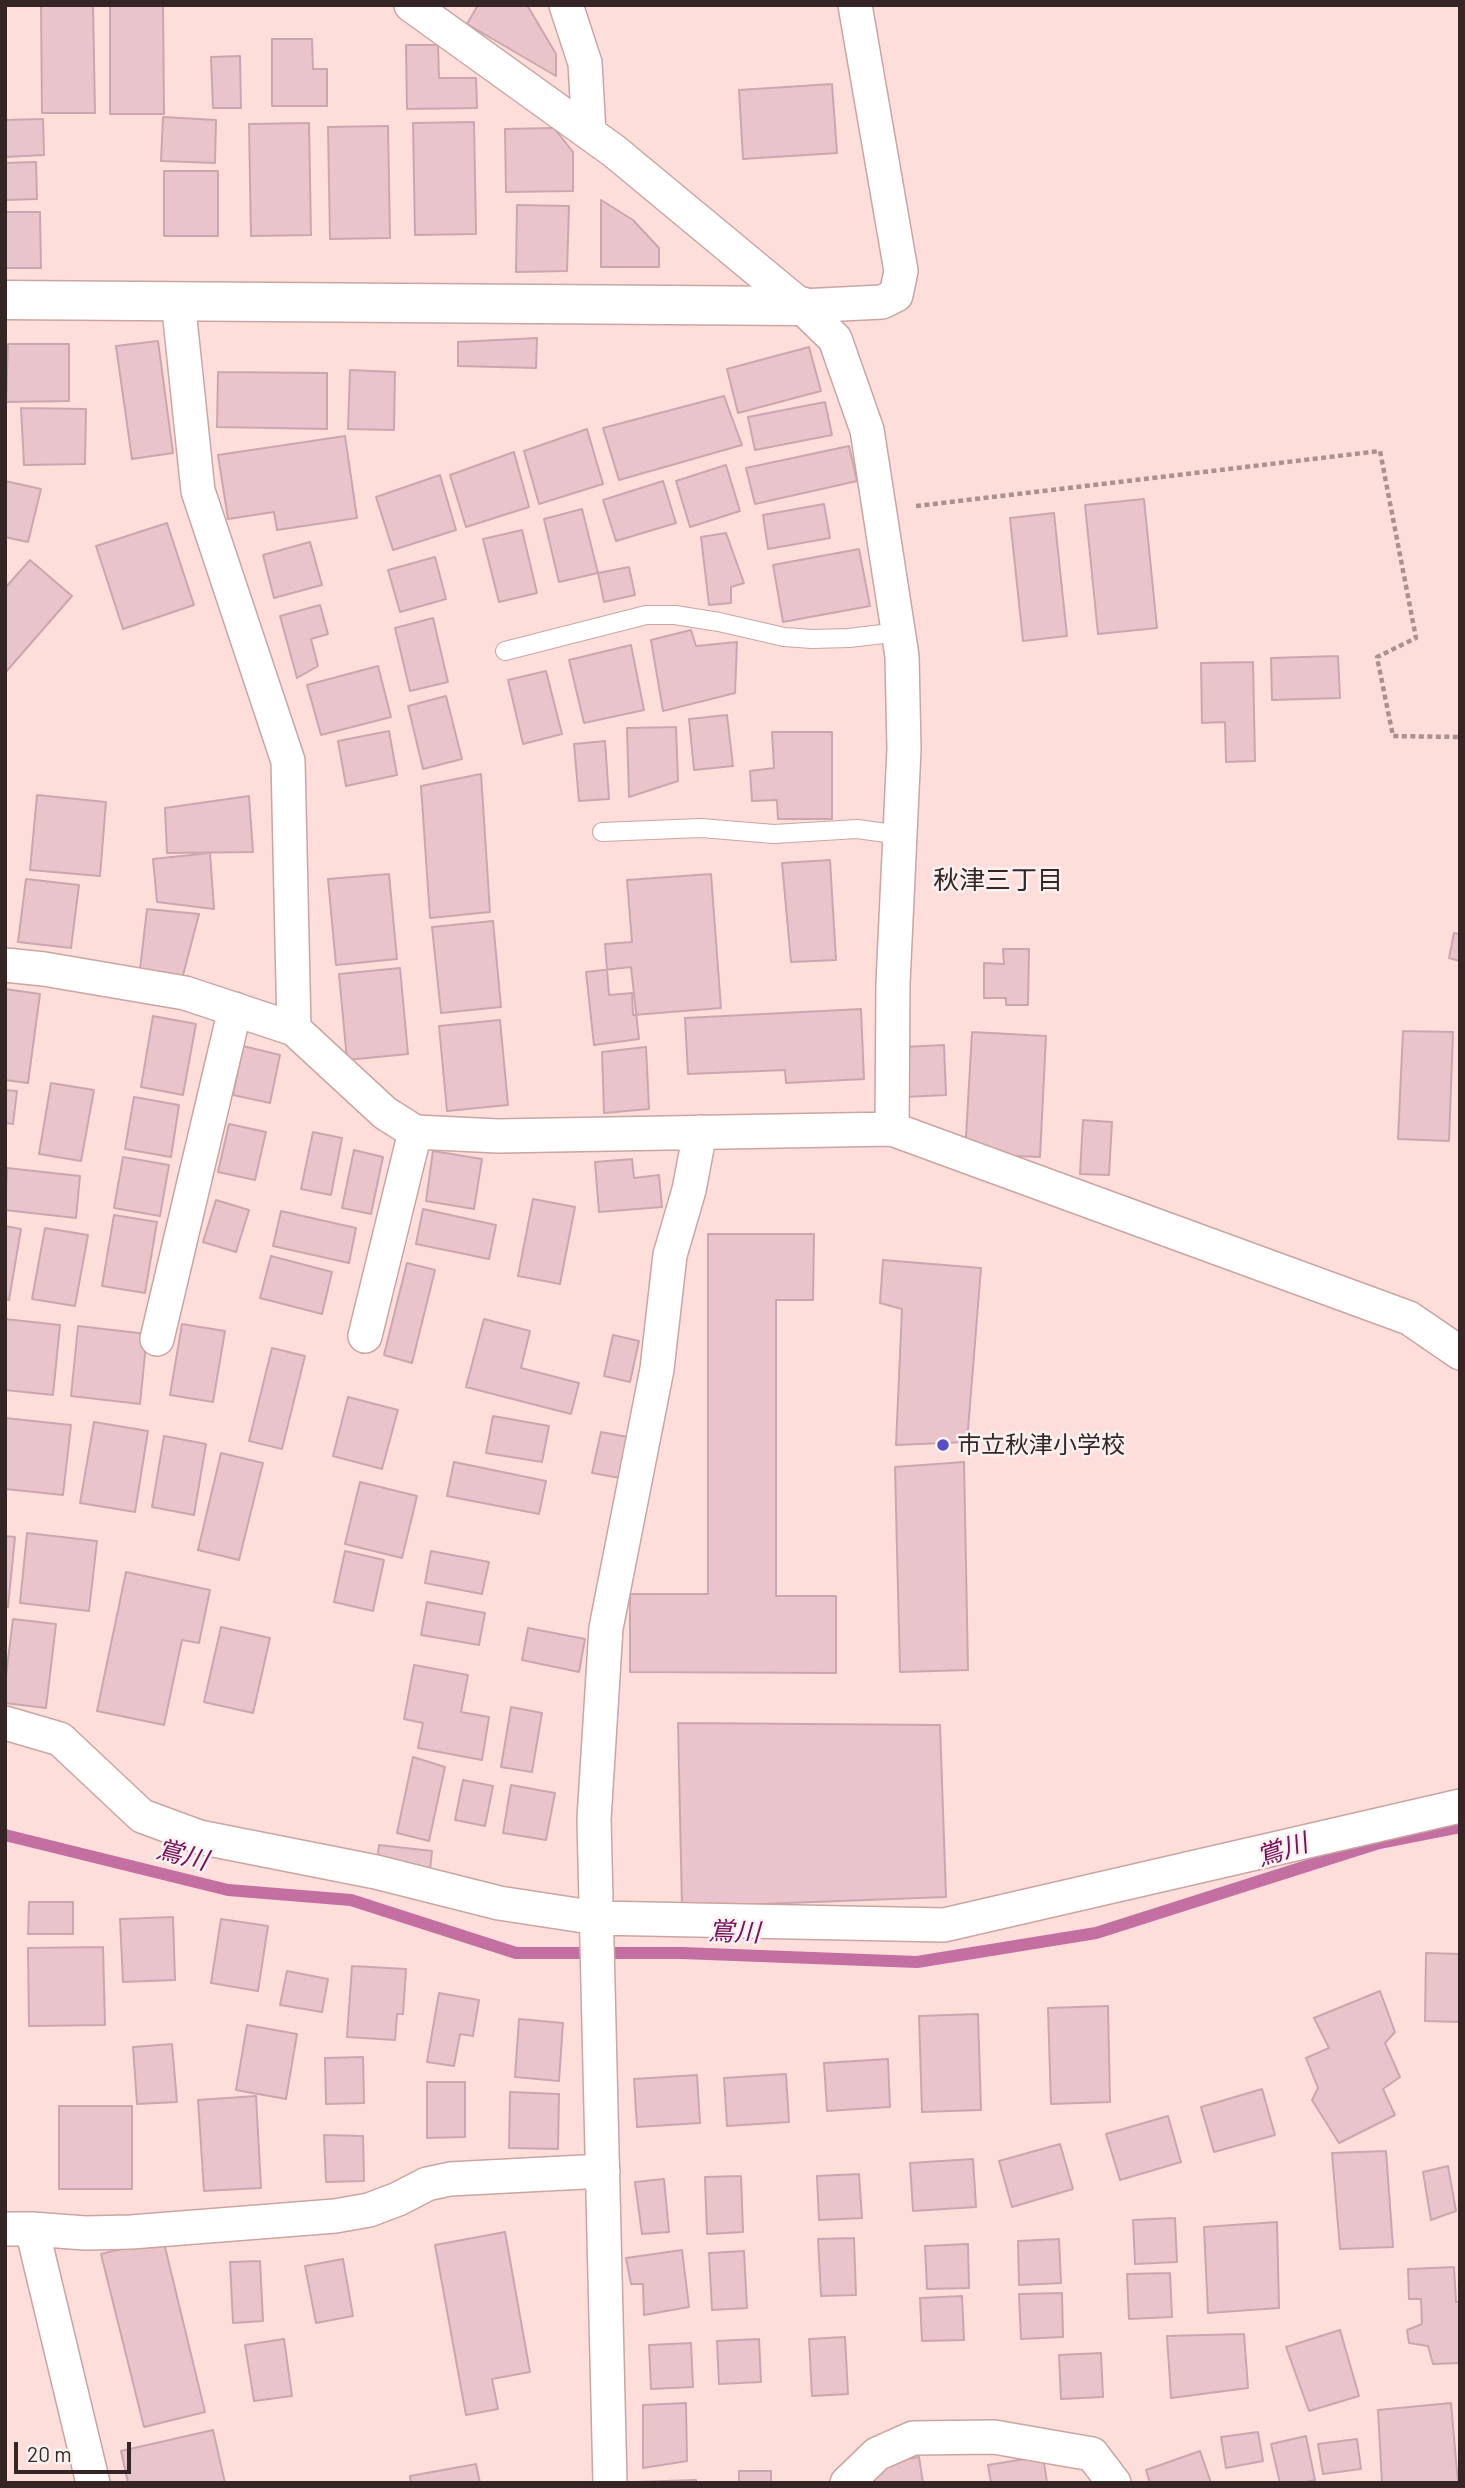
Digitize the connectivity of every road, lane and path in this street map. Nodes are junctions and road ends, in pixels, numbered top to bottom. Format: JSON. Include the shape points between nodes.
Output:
{"nodes":[{"id":1,"x":411,"y":5,"type":"edge"},
{"id":2,"x":566,"y":5,"type":"edge"},
{"id":3,"x":855,"y":5,"type":"edge"},
{"id":4,"x":589,"y":133,"type":"junction"},
{"id":5,"x":5,"y":300,"type":"edge"},
{"id":6,"x":178,"y":300,"type":"junction"},
{"id":7,"x":801,"y":306,"type":"junction"},
{"id":8,"x":879,"y":510,"type":"junction"},
{"id":9,"x":899,"y":632,"type":"junction"},
{"id":10,"x":505,"y":651,"type":"dead end"},
{"id":11,"x":1460,"y":737,"type":"edge"},
{"id":12,"x":602,"y":832,"type":"dead end"},
{"id":13,"x":901,"y":835,"type":"junction"},
{"id":14,"x":5,"y":965,"type":"edge"},
{"id":15,"x":234,"y":1009,"type":"junction"},
{"id":16,"x":294,"y":1029,"type":"junction"},
{"id":17,"x":892,"y":1129,"type":"junction"},
{"id":18,"x":415,"y":1132,"type":"junction"},
{"id":19,"x":700,"y":1132,"type":"junction"},
{"id":20,"x":365,"y":1336,"type":"dead end"},
{"id":21,"x":157,"y":1339,"type":"dead end"},
{"id":22,"x":1460,"y":1353,"type":"edge"},
{"id":23,"x":5,"y":1723,"type":"edge"},
{"id":24,"x":1460,"y":1806,"type":"edge"},
{"id":25,"x":597,"y":1922,"type":"junction"},
{"id":26,"x":603,"y":2171,"type":"junction"},
{"id":27,"x":19,"y":2229,"type":"edge"},
{"id":28,"x":93,"y":2483,"type":"edge"},
{"id":29,"x":610,"y":2483,"type":"edge"},
{"id":30,"x":847,"y":2483,"type":"edge"},
{"id":31,"x":1114,"y":2483,"type":"edge"}],
"edges":[{"from":1,"to":4,"type":"street"},
{"from":2,"to":4,"type":"street","via":[[585,62]]},
{"from":3,"to":7,"type":"street","via":[[901,271],[896,295],[882,302]]},
{"from":4,"to":7,"type":"street"},
{"from":5,"to":6,"type":"street"},
{"from":6,"to":7,"type":"street"},
{"from":6,"to":16,"type":"street","via":[[198,491],[288,761]]},
{"from":7,"to":8,"type":"street","via":[[835,339],[867,430]]},
{"from":8,"to":9,"type":"street"},
{"from":8,"to":11,"type":"path","via":[[1380,451],[1416,638],[1377,657],[1392,736]]},
{"from":9,"to":10,"type":"lane","via":[[812,639],[675,615],[646,615]]},
{"from":9,"to":13,"type":"street","via":[[904,749]]},
{"from":12,"to":13,"type":"lane","via":[[701,828],[774,834],[857,829]]},
{"from":13,"to":17,"type":"street"},
{"from":14,"to":15,"type":"street","via":[[185,993]]},
{"from":15,"to":16,"type":"street"},
{"from":15,"to":21,"type":"street"},
{"from":16,"to":18,"type":"street","via":[[385,1114]]},
{"from":17,"to":19,"type":"street"},
{"from":17,"to":22,"type":"street","via":[[1409,1318]]},
{"from":18,"to":19,"type":"street","via":[[498,1136]]},
{"from":18,"to":20,"type":"street"},
{"from":19,"to":25,"type":"street","via":[[670,1255],[657,1369],[606,1628],[594,1819]]},
{"from":23,"to":25,"type":"street","via":[[60,1739],[142,1816],[199,1837]]},
{"from":24,"to":25,"type":"street","via":[[944,1925]]},
{"from":25,"to":26,"type":"street"},
{"from":26,"to":27,"type":"street","via":[[450,2179],[369,2210],[335,2216],[85,2234]]},
{"from":26,"to":29,"type":"street"},
{"from":27,"to":28,"type":"street"},
{"from":30,"to":31,"type":"street","via":[[877,2454],[913,2438],[994,2437],[1093,2454]]}]}
